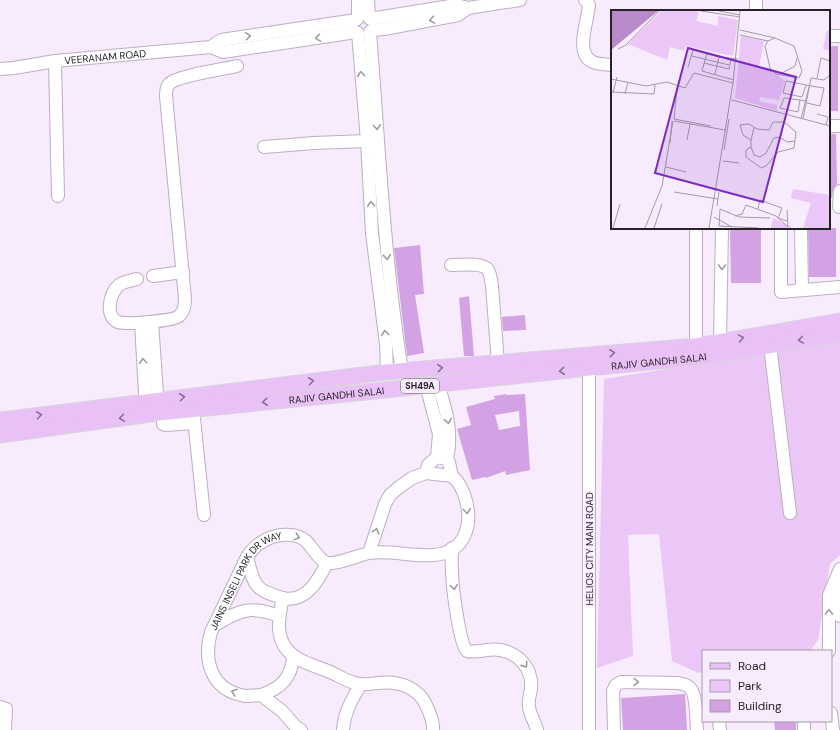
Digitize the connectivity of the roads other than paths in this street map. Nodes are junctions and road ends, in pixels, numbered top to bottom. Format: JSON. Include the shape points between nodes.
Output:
{"nodes":[{"id":1,"x":358,"y":0,"type":"edge"},
{"id":2,"x":368,"y":0,"type":"edge"},
{"id":3,"x":520,"y":0,"type":"edge"},
{"id":4,"x":585,"y":0,"type":"edge"},
{"id":5,"x":367,"y":25,"type":"junction"},
{"id":6,"x":55,"y":61,"type":"junction"},
{"id":7,"x":611,"y":65,"type":"edge"},
{"id":8,"x":237,"y":66,"type":"dead end"},
{"id":9,"x":0,"y":69,"type":"edge"},
{"id":10,"x":367,"y":140,"type":"junction"},
{"id":11,"x":264,"y":147,"type":"dead end"},
{"id":12,"x":374,"y":158,"type":"junction"},
{"id":13,"x":840,"y":191,"type":"edge"},
{"id":14,"x":58,"y":196,"type":"dead end"},
{"id":15,"x":836,"y":207,"type":"edge"},
{"id":16,"x":696,"y":229,"type":"edge"},
{"id":17,"x":722,"y":229,"type":"edge"},
{"id":18,"x":781,"y":229,"type":"edge"},
{"id":19,"x":801,"y":229,"type":"edge"},
{"id":20,"x":451,"y":265,"type":"dead end"},
{"id":21,"x":183,"y":272,"type":"junction"},
{"id":22,"x":153,"y":276,"type":"dead end"},
{"id":23,"x":136,"y":279,"type":"dead end"},
{"id":24,"x":840,"y":287,"type":"edge"},
{"id":25,"x":802,"y":290,"type":"junction"},
{"id":26,"x":840,"y":321,"type":"edge"},
{"id":27,"x":146,"y":322,"type":"junction"},
{"id":28,"x":840,"y":334,"type":"edge"},
{"id":29,"x":720,"y":342,"type":"junction"},
{"id":30,"x":770,"y":345,"type":"junction"},
{"id":31,"x":696,"y":346,"type":"junction"},
{"id":32,"x":498,"y":363,"type":"junction"},
{"id":33,"x":589,"y":368,"type":"junction"},
{"id":34,"x":394,"y":372,"type":"junction"},
{"id":35,"x":432,"y":385,"type":"junction"},
{"id":36,"x":154,"y":408,"type":"junction"},
{"id":37,"x":193,"y":416,"type":"junction"},
{"id":38,"x":0,"y":420,"type":"edge"},
{"id":39,"x":0,"y":435,"type":"edge"},
{"id":40,"x":442,"y":458,"type":"junction"},
{"id":41,"x":426,"y":473,"type":"junction"},
{"id":42,"x":452,"y":476,"type":"junction"},
{"id":43,"x":790,"y":513,"type":"dead end"},
{"id":44,"x":204,"y":515,"type":"dead end"},
{"id":45,"x":452,"y":548,"type":"junction"},
{"id":46,"x":369,"y":553,"type":"junction"},
{"id":47,"x":247,"y":557,"type":"junction"},
{"id":48,"x":327,"y":563,"type":"junction"},
{"id":49,"x":840,"y":570,"type":"edge"},
{"id":50,"x":840,"y":587,"type":"edge"},
{"id":51,"x":283,"y":598,"type":"junction"},
{"id":52,"x":279,"y":616,"type":"junction"},
{"id":53,"x":840,"y":616,"type":"edge"},
{"id":54,"x":215,"y":625,"type":"junction"},
{"id":55,"x":829,"y":650,"type":"edge"},
{"id":56,"x":293,"y":656,"type":"junction"},
{"id":57,"x":361,"y":684,"type":"junction"},
{"id":58,"x":261,"y":695,"type":"junction"},
{"id":59,"x":0,"y":707,"type":"edge"},
{"id":60,"x":5,"y":730,"type":"edge"},
{"id":61,"x":301,"y":730,"type":"edge"},
{"id":62,"x":343,"y":730,"type":"edge"},
{"id":63,"x":433,"y":730,"type":"edge"},
{"id":64,"x":537,"y":730,"type":"edge"},
{"id":65,"x":589,"y":730,"type":"edge"},
{"id":66,"x":614,"y":730,"type":"edge"},
{"id":67,"x":697,"y":730,"type":"edge"}],
"edges":[{"from":1,"to":5,"type":"street"},
{"from":2,"to":5,"type":"street"},
{"from":3,"to":5,"type":"street","via":[[468,8],[456,5]]},
{"from":4,"to":7,"type":"street","via":[[589,5],[583,41],[585,55],[592,62]]},
{"from":5,"to":6,"type":"street","name":"VEERANAM ROAD","via":[[223,52],[211,46]]},
{"from":10,"to":5,"type":"street","one_way":true},
{"from":5,"to":12,"type":"street","one_way":true},
{"from":6,"to":9,"type":"street","name":"VEERANAM ROAD"},
{"from":6,"to":14,"type":"street"},
{"from":8,"to":21,"type":"street","via":[[178,79],[167,88]]},
{"from":10,"to":11,"type":"street"},
{"from":10,"to":12,"type":"street"},
{"from":12,"to":34,"type":"street","via":[[379,240],[396,334]]},
{"from":13,"to":15,"type":"street"},
{"from":16,"to":31,"type":"street"},
{"from":17,"to":29,"type":"street","one_way":true},
{"from":18,"to":25,"type":"street","via":[[781,292]]},
{"from":19,"to":25,"type":"street"},
{"from":20,"to":32,"type":"street","via":[[479,265],[488,269],[492,286]]},
{"from":21,"to":22,"type":"street"},
{"from":21,"to":27,"type":"street","via":[[185,299],[182,313],[172,319]]},
{"from":23,"to":27,"type":"street","via":[[118,286],[111,296],[110,309],[118,322]]},
{"from":24,"to":25,"type":"street"},
{"from":29,"to":26,"type":"main road","name":"RAJIV GANDHI SALAI","number":"SH49A","one_way":true},
{"from":27,"to":36,"type":"street"},
{"from":28,"to":30,"type":"main road","name":"RAJIV GANDHI SALAI","number":"SH49A","one_way":true},
{"from":29,"to":31,"type":"main road","name":"RAJIV GANDHI SALAI","number":"SH49A"},
{"from":30,"to":33,"type":"main road","name":"RAJIV GANDHI SALAI","number":"SH49A","via":[[700,357]]},
{"from":30,"to":43,"type":"street"},
{"from":32,"to":31,"type":"main road","name":"RAJIV GANDHI SALAI","number":"SH49A","one_way":true},
{"from":34,"to":32,"type":"main road","name":"RAJIV GANDHI SALAI","number":"SH49A","one_way":true},
{"from":33,"to":35,"type":"main road","name":"RAJIV GANDHI SALAI","number":"SH49A","one_way":true},
{"from":33,"to":65,"type":"street","name":"HELIOS CITY MAIN ROAD"},
{"from":36,"to":34,"type":"main road","name":"RAJIV GANDHI SALAI","number":"SH49A","one_way":true},
{"from":35,"to":37,"type":"main road","name":"RAJIV GANDHI SALAI","number":"SH49A","one_way":true},
{"from":35,"to":40,"type":"street","via":[[446,411],[450,435],[450,446]]},
{"from":36,"to":37,"type":"main road","name":"RAJIV GANDHI SALAI","number":"SH49A"},
{"from":38,"to":36,"type":"main road","name":"RAJIV GANDHI SALAI","number":"SH49A","one_way":true},
{"from":36,"to":39,"type":"main road","name":"RAJIV GANDHI SALAI","number":"SH49A","one_way":true},
{"from":37,"to":44,"type":"street"},
{"from":40,"to":41,"type":"street","via":[[428,465]]},
{"from":40,"to":42,"type":"street","via":[[450,463]]},
{"from":41,"to":42,"type":"street"},
{"from":46,"to":41,"type":"street","one_way":true,"via":[[390,495],[412,478]]},
{"from":42,"to":45,"type":"street","one_way":true,"via":[[462,488],[468,514],[464,537]]},
{"from":45,"to":46,"type":"street","via":[[445,553],[433,555],[382,551]]},
{"from":45,"to":64,"type":"street","one_way":true,"via":[[451,570],[464,646],[467,651],[472,652],[498,649],[511,652],[519,658],[530,672],[529,707]]},
{"from":46,"to":48,"type":"street"},
{"from":47,"to":48,"type":"street","name":"JAINS INSELI PARK DR WAY","one_way":true,"via":[[262,541],[283,535],[304,540]]},
{"from":47,"to":51,"type":"street","via":[[252,576],[260,589]]},
{"from":47,"to":54,"type":"street","name":"JAINS INSELI PARK DR WAY"},
{"from":48,"to":51,"type":"street","via":[[307,592],[299,598]]},
{"from":55,"to":49,"type":"street","one_way":true,"via":[[829,595]]},
{"from":50,"to":53,"type":"street"},
{"from":51,"to":52,"type":"street"},
{"from":52,"to":54,"type":"street","via":[[261,610],[244,611]]},
{"from":52,"to":56,"type":"street","via":[[278,630],[285,647]]},
{"from":58,"to":54,"type":"street","name":"JAINS INSELI PARK DR WAY","one_way":true,"via":[[246,696],[228,690],[212,674],[208,661],[208,644]]},
{"from":56,"to":57,"type":"street","via":[[314,667]]},
{"from":56,"to":58,"type":"street","via":[[293,666],[287,678],[277,688]]},
{"from":57,"to":62,"type":"street","via":[[351,701]]},
{"from":57,"to":63,"type":"street","via":[[390,683],[410,687],[426,704],[434,726]]},
{"from":58,"to":61,"type":"street"},
{"from":59,"to":60,"type":"street","via":[[6,709]]},
{"from":66,"to":67,"type":"street","one_way":true,"via":[[613,691],[620,682],[678,684],[690,688],[694,696]]}]}
